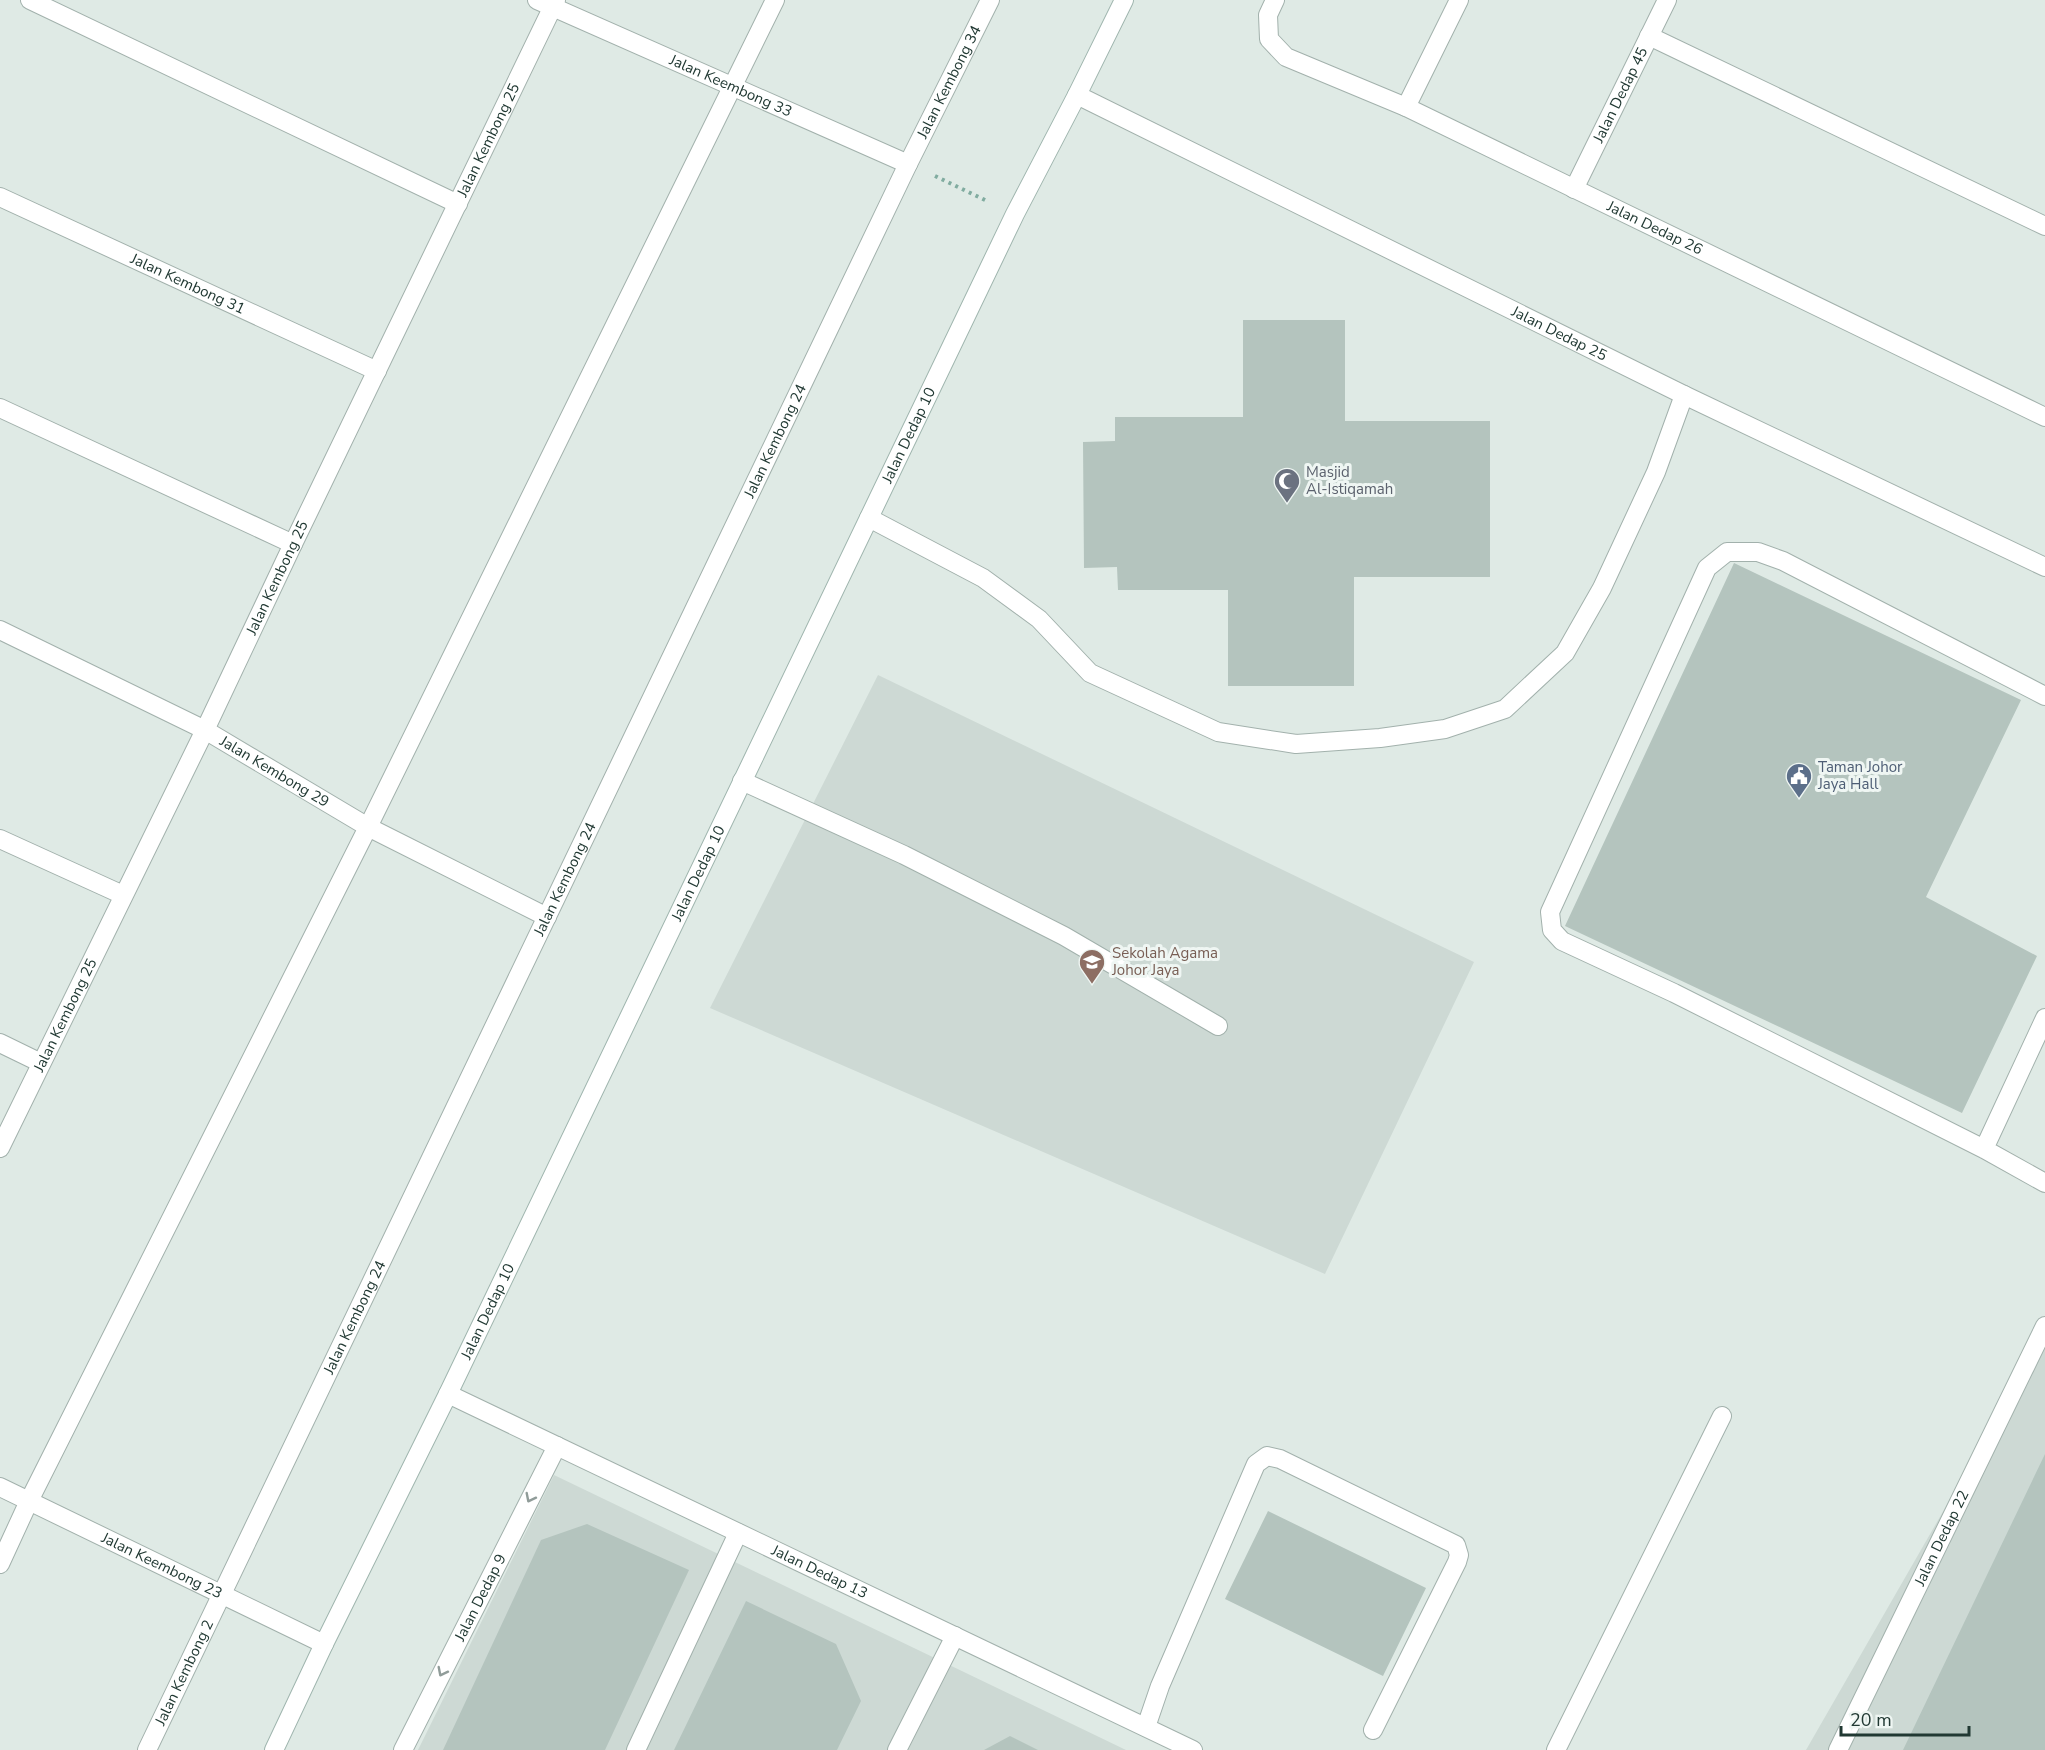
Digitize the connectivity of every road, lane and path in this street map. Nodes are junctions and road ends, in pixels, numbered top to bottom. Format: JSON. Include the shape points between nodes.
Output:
{"nodes":[{"id":1,"x":30,"y":0,"type":"edge"},
{"id":2,"x":775,"y":0,"type":"edge"},
{"id":3,"x":990,"y":0,"type":"edge"},
{"id":4,"x":1124,"y":0,"type":"edge"},
{"id":5,"x":1275,"y":0,"type":"edge"},
{"id":6,"x":1459,"y":0,"type":"edge"},
{"id":7,"x":1667,"y":0,"type":"edge"},
{"id":8,"x":549,"y":2,"type":"edge"},
{"id":9,"x":1649,"y":36,"type":"junction"},
{"id":10,"x":733,"y":86,"type":"junction"},
{"id":11,"x":1077,"y":95,"type":"junction"},
{"id":12,"x":1406,"y":107,"type":"junction"},
{"id":13,"x":908,"y":164,"type":"junction"},
{"id":14,"x":1574,"y":189,"type":"junction"},
{"id":15,"x":0,"y":197,"type":"edge"},
{"id":16,"x":458,"y":204,"type":"junction"},
{"id":17,"x":1015,"y":214,"type":"junction"},
{"id":18,"x":2045,"y":226,"type":"edge"},
{"id":19,"x":377,"y":371,"type":"junction"},
{"id":20,"x":1684,"y":395,"type":"junction"},
{"id":21,"x":0,"y":408,"type":"edge"},
{"id":22,"x":2045,"y":417,"type":"edge"},
{"id":23,"x":869,"y":518,"type":"junction"},
{"id":24,"x":293,"y":544,"type":"junction"},
{"id":25,"x":2045,"y":567,"type":"edge"},
{"id":26,"x":0,"y":630,"type":"edge"},
{"id":27,"x":2045,"y":696,"type":"edge"},
{"id":28,"x":206,"y":730,"type":"junction"},
{"id":29,"x":742,"y":781,"type":"junction"},
{"id":30,"x":368,"y":827,"type":"junction"},
{"id":31,"x":0,"y":839,"type":"edge"},
{"id":32,"x":123,"y":895,"type":"junction"},
{"id":33,"x":547,"y":916,"type":"junction"},
{"id":34,"x":2045,"y":1018,"type":"edge"},
{"id":35,"x":1218,"y":1026,"type":"dead end"},
{"id":36,"x":0,"y":1043,"type":"edge"},
{"id":37,"x":41,"y":1063,"type":"junction"},
{"id":38,"x":0,"y":1148,"type":"edge"},
{"id":39,"x":1984,"y":1149,"type":"junction"},
{"id":40,"x":2045,"y":1183,"type":"edge"},
{"id":41,"x":2045,"y":1326,"type":"edge"},
{"id":42,"x":448,"y":1394,"type":"junction"},
{"id":43,"x":1722,"y":1416,"type":"dead end"},
{"id":44,"x":557,"y":1446,"type":"junction"},
{"id":45,"x":0,"y":1487,"type":"edge"},
{"id":46,"x":29,"y":1501,"type":"junction"},
{"id":47,"x":738,"y":1533,"type":"junction"},
{"id":48,"x":0,"y":1564,"type":"edge"},
{"id":49,"x":220,"y":1595,"type":"junction"},
{"id":50,"x":955,"y":1636,"type":"junction"},
{"id":51,"x":324,"y":1644,"type":"junction"},
{"id":52,"x":1146,"y":1727,"type":"junction"},
{"id":53,"x":1373,"y":1730,"type":"dead end"},
{"id":54,"x":147,"y":1750,"type":"edge"},
{"id":55,"x":274,"y":1750,"type":"edge"},
{"id":56,"x":403,"y":1750,"type":"edge"},
{"id":57,"x":636,"y":1750,"type":"edge"},
{"id":58,"x":897,"y":1750,"type":"edge"},
{"id":59,"x":1193,"y":1750,"type":"edge"},
{"id":60,"x":1556,"y":1750,"type":"edge"},
{"id":61,"x":1839,"y":1750,"type":"edge"}],
"edges":[{"from":1,"to":16,"type":"street"},
{"from":2,"to":10,"type":"street"},
{"from":3,"to":13,"type":"street","name":"Jalan Kembong 34"},
{"from":4,"to":11,"type":"street","name":"Jalan Dedap 10"},
{"from":5,"to":12,"type":"street","name":"Jalan Dedap 26","via":[[1268,15],[1269,39],[1286,57]]},
{"from":6,"to":12,"type":"street"},
{"from":7,"to":9,"type":"street","name":"Jalan Dedap 45"},
{"from":8,"to":10,"type":"street","name":"Jalan Keembong 33"},
{"from":8,"to":16,"type":"street","name":"Jalan Kembong 25"},
{"from":9,"to":14,"type":"street","name":"Jalan Dedap 45"},
{"from":9,"to":18,"type":"street"},
{"from":10,"to":13,"type":"street","name":"Jalan Keembong 33"},
{"from":10,"to":30,"type":"street"},
{"from":11,"to":17,"type":"street","name":"Jalan Dedap 10"},
{"from":11,"to":20,"type":"street","name":"Jalan Dedap 25"},
{"from":12,"to":14,"type":"street","name":"Jalan Dedap 26"},
{"from":13,"to":17,"type":"path"},
{"from":13,"to":33,"type":"street","name":"Jalan Kembong 24"},
{"from":14,"to":22,"type":"street","name":"Jalan Dedap 26"},
{"from":15,"to":19,"type":"street","name":"Jalan Kembong 31"},
{"from":16,"to":19,"type":"street","name":"Jalan Kembong 25"},
{"from":17,"to":23,"type":"street","name":"Jalan Dedap 10"},
{"from":19,"to":24,"type":"street","name":"Jalan Kembong 25"},
{"from":20,"to":23,"type":"street","via":[[1656,472],[1602,588],[1565,652],[1505,709],[1445,729],[1296,744],[1218,732],[1090,673],[1039,619],[983,578]]},
{"from":20,"to":25,"type":"street","name":"Jalan Dedap 25"},
{"from":21,"to":24,"type":"street"},
{"from":23,"to":29,"type":"street","name":"Jalan Dedap 10"},
{"from":24,"to":28,"type":"street","name":"Jalan Kembong 25"},
{"from":26,"to":28,"type":"street","name":"Jalan Kembong 29"},
{"from":27,"to":39,"type":"street","via":[[1782,561],[1758,552],[1727,552],[1707,568],[1550,912],[1552,930],[1562,940]]},
{"from":28,"to":30,"type":"street","name":"Jalan Kembong 29"},
{"from":28,"to":32,"type":"street","name":"Jalan Kembong 25"},
{"from":29,"to":35,"type":"street","via":[[904,855],[1064,936]]},
{"from":29,"to":42,"type":"street","name":"Jalan Dedap 10"},
{"from":30,"to":33,"type":"street","name":"Jalan Kembong 29"},
{"from":30,"to":46,"type":"street"},
{"from":31,"to":32,"type":"street"},
{"from":32,"to":37,"type":"street","name":"Jalan Kembong 25"},
{"from":33,"to":49,"type":"street","name":"Jalan Kembong 24"},
{"from":34,"to":39,"type":"street"},
{"from":36,"to":37,"type":"street"},
{"from":37,"to":38,"type":"street","name":"Jalan Kembong 25"},
{"from":39,"to":40,"type":"street"},
{"from":41,"to":61,"type":"street","name":"Jalan Dedap 22"},
{"from":42,"to":44,"type":"street","name":"Jalan Dedap 13"},
{"from":42,"to":51,"type":"street","name":"Jalan Dedap 10"},
{"from":43,"to":60,"type":"street"},
{"from":44,"to":47,"type":"street","name":"Jalan Dedap 13"},
{"from":44,"to":56,"type":"street","name":"Jalan Dedap 9","one_way":true},
{"from":45,"to":46,"type":"street","name":"Jalan Keembong 23"},
{"from":46,"to":48,"type":"street"},
{"from":46,"to":49,"type":"street","name":"Jalan Keembong 23"},
{"from":47,"to":50,"type":"street","name":"Jalan Dedap 13"},
{"from":47,"to":57,"type":"street"},
{"from":49,"to":51,"type":"street","name":"Jalan Keembong 23"},
{"from":49,"to":54,"type":"street","name":"Jalan Kembong 2"},
{"from":50,"to":52,"type":"street","name":"Jalan Dedap 13"},
{"from":50,"to":58,"type":"street"},
{"from":51,"to":55,"type":"street","name":"Jalan Dedap 10"},
{"from":52,"to":53,"type":"street","via":[[1256,1464],[1267,1456],[1456,1545],[1460,1555]]},
{"from":52,"to":59,"type":"street","name":"Jalan Dedap 13"}]}
